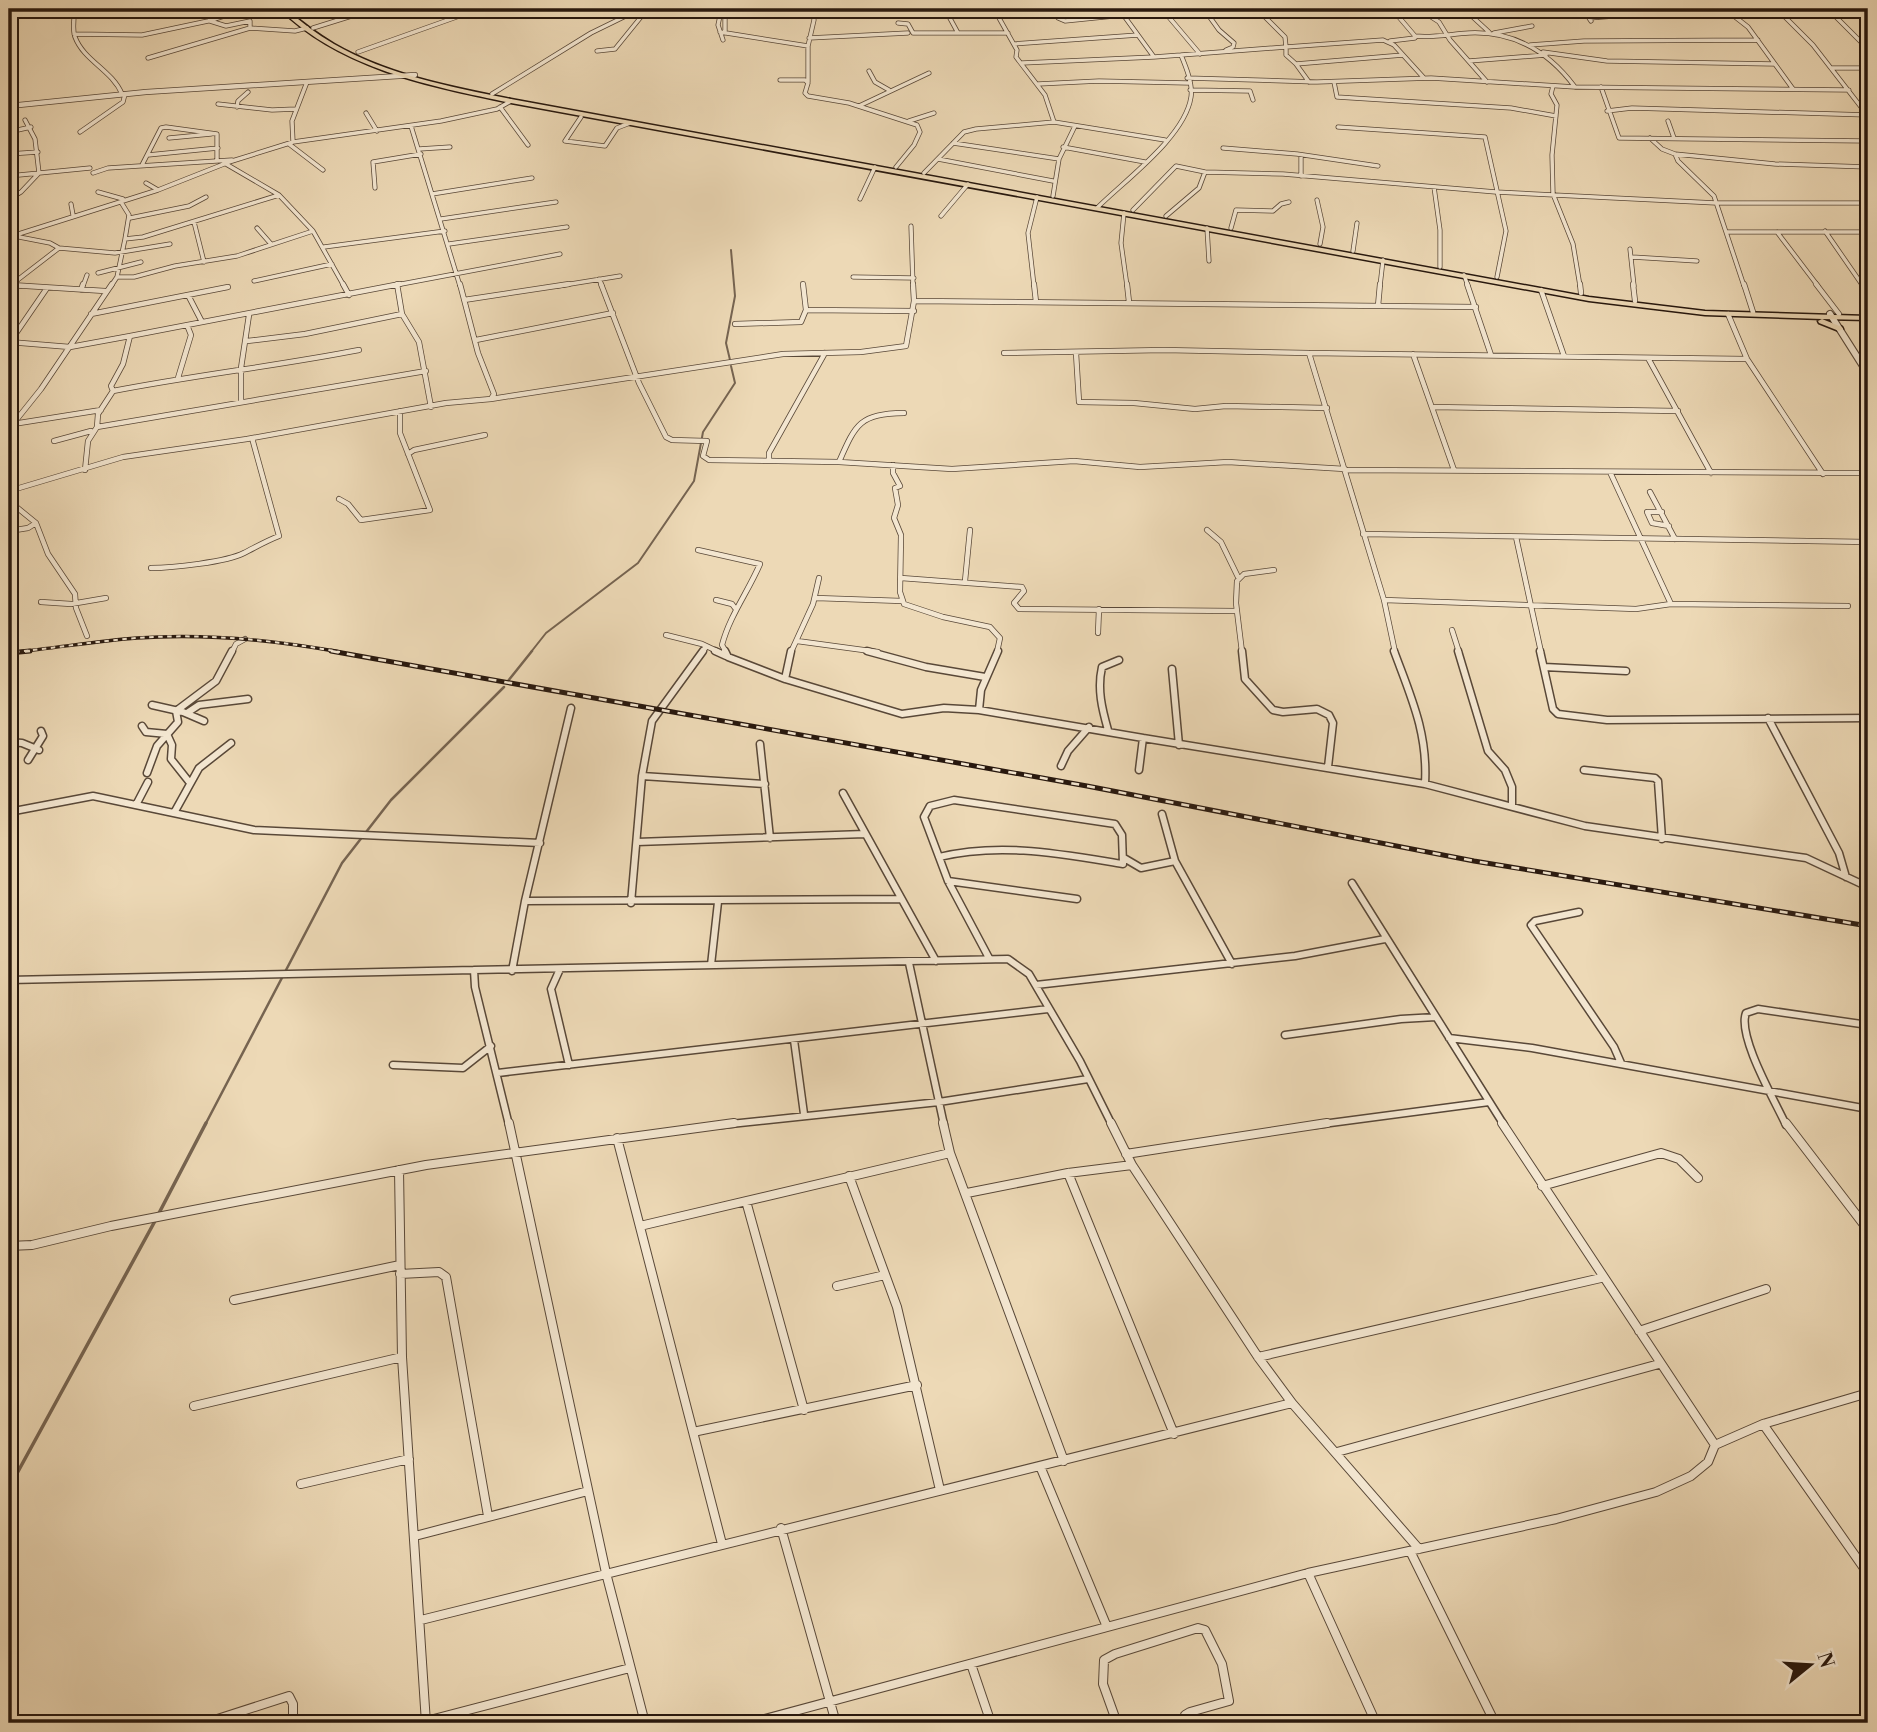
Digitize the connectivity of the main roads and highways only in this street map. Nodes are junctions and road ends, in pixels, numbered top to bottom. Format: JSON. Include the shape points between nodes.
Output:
{"nodes":[{"id":1,"x":283,"y":9,"type":"edge"},
{"id":2,"x":289,"y":9,"type":"edge"},
{"id":3,"x":310,"y":28,"type":"junction"},
{"id":4,"x":412,"y":75,"type":"junction"},
{"id":5,"x":1098,"y":206,"type":"junction"},
{"id":6,"x":1834,"y":315,"type":"junction"},
{"id":7,"x":1809,"y":317,"type":"junction"},
{"id":8,"x":1868,"y":317,"type":"edge"},
{"id":9,"x":1839,"y":328,"type":"road end"}],
"edges":[{"from":1,"to":3,"type":"main road"},
{"from":2,"to":3,"type":"main road"},
{"from":3,"to":4,"type":"main road"},
{"from":3,"to":4,"type":"main road","via":[[356,56]]},
{"from":4,"to":5,"type":"main road","via":[[492,94]]},
{"from":4,"to":5,"type":"main road","via":[[447,88],[511,101]]},
{"from":5,"to":6,"type":"main road","via":[[1635,301]]},
{"from":5,"to":7,"type":"main road","via":[[1654,308]]},
{"from":6,"to":7,"type":"main road"},
{"from":6,"to":8,"type":"main road"},
{"from":7,"to":9,"type":"main road"}]}
